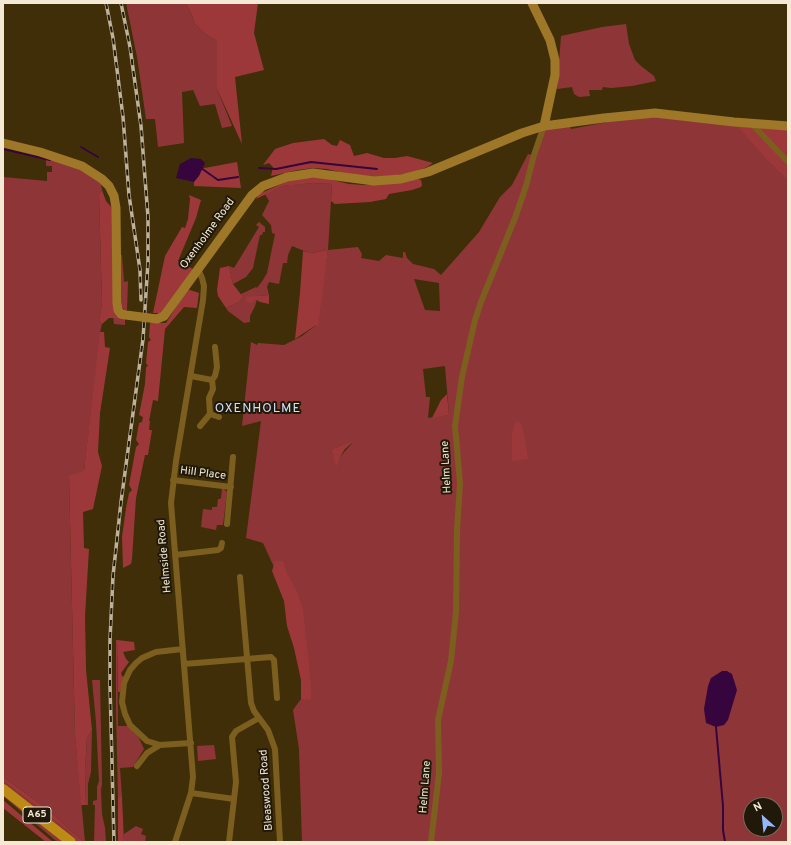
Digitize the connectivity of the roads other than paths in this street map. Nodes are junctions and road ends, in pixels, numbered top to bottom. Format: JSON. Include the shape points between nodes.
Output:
{"nodes":[{"id":1,"x":532,"y":3,"type":"edge"},
{"id":2,"x":751,"y":123,"type":"junction"},
{"id":3,"x":544,"y":126,"type":"junction"},
{"id":4,"x":788,"y":126,"type":"edge"},
{"id":5,"x":3,"y":143,"type":"edge"},
{"id":6,"x":788,"y":162,"type":"edge"},
{"id":7,"x":198,"y":269,"type":"junction"},
{"id":8,"x":216,"y":347,"type":"dead end"},
{"id":9,"x":191,"y":376,"type":"junction"},
{"id":10,"x":212,"y":380,"type":"junction"},
{"id":11,"x":210,"y":414,"type":"junction"},
{"id":12,"x":218,"y":417,"type":"dead end"},
{"id":13,"x":200,"y":426,"type":"dead end"},
{"id":14,"x":233,"y":457,"type":"dead end"},
{"id":15,"x":174,"y":480,"type":"junction"},
{"id":16,"x":231,"y":487,"type":"junction"},
{"id":17,"x":227,"y":524,"type":"dead end"},
{"id":18,"x":222,"y":543,"type":"dead end"},
{"id":19,"x":175,"y":555,"type":"junction"},
{"id":20,"x":240,"y":576,"type":"dead end"},
{"id":21,"x":183,"y":649,"type":"junction"},
{"id":22,"x":247,"y":659,"type":"junction"},
{"id":23,"x":184,"y":664,"type":"junction"},
{"id":24,"x":277,"y":698,"type":"dead end"},
{"id":25,"x":259,"y":718,"type":"junction"},
{"id":26,"x":147,"y":740,"type":"junction"},
{"id":27,"x":191,"y":743,"type":"junction"},
{"id":28,"x":160,"y":745,"type":"junction"},
{"id":29,"x":147,"y":753,"type":"junction"},
{"id":30,"x":137,"y":766,"type":"dead end"},
{"id":31,"x":3,"y":789,"type":"edge"},
{"id":32,"x":191,"y":793,"type":"junction"},
{"id":33,"x":234,"y":799,"type":"junction"},
{"id":34,"x":71,"y":842,"type":"edge"},
{"id":35,"x":175,"y":842,"type":"edge"},
{"id":36,"x":229,"y":842,"type":"edge"},
{"id":37,"x":280,"y":842,"type":"edge"},
{"id":38,"x":431,"y":842,"type":"edge"}],
"edges":[{"from":1,"to":3,"type":"main road","via":[[550,40],[555,60],[555,75]]},
{"from":2,"to":3,"type":"main road","name":"Oxenholme Road","via":[[655,113]]},
{"from":2,"to":4,"type":"main road","name":"Oxenholme Road"},
{"from":2,"to":6,"type":"street"},
{"from":3,"to":7,"type":"main road","name":"Oxenholme Road","via":[[428,172],[401,179],[374,181],[313,173],[287,177],[267,184],[252,195]]},
{"from":3,"to":38,"type":"street","name":"Helm Lane","via":[[515,218],[475,320],[460,385],[455,426],[460,483],[456,624],[438,720],[439,773]]},
{"from":5,"to":7,"type":"main road","name":"Oxenholme Road","bridge":true,"via":[[32,149],[82,166],[109,186],[116,208],[116,303],[121,314],[157,319],[164,316]]},
{"from":7,"to":9,"type":"street","name":"Helmside Road","via":[[204,290]]},
{"from":8,"to":10,"type":"street","via":[[217,367]]},
{"from":9,"to":10,"type":"street"},
{"from":9,"to":15,"type":"street","name":"Helmside Road"},
{"from":10,"to":11,"type":"street","via":[[214,386],[209,398]]},
{"from":11,"to":12,"type":"street"},
{"from":11,"to":13,"type":"street"},
{"from":14,"to":16,"type":"street","name":"Hill Place"},
{"from":15,"to":16,"type":"street","name":"Hill Place"},
{"from":15,"to":19,"type":"street","name":"Helmside Road","via":[[171,511]]},
{"from":16,"to":17,"type":"street","name":"Hill Place"},
{"from":18,"to":19,"type":"street","via":[[218,550]]},
{"from":19,"to":21,"type":"street","name":"Helmside Road"},
{"from":20,"to":22,"type":"street","name":"Bleaswood Road","via":[[244,585]]},
{"from":21,"to":23,"type":"street","name":"Helmside Road"},
{"from":21,"to":26,"type":"street","via":[[149,654],[136,664],[126,677],[122,696],[125,714],[135,730]]},
{"from":22,"to":23,"type":"street"},
{"from":22,"to":24,"type":"street","via":[[273,658]]},
{"from":22,"to":25,"type":"street","name":"Bleaswood Road","via":[[250,703]]},
{"from":23,"to":27,"type":"street","name":"Helmside Road"},
{"from":25,"to":33,"type":"street","via":[[236,731],[232,737],[237,776]]},
{"from":25,"to":37,"type":"street","name":"Bleaswood Road","via":[[268,730],[275,749]]},
{"from":26,"to":28,"type":"street"},
{"from":26,"to":29,"type":"street"},
{"from":27,"to":28,"type":"street"},
{"from":27,"to":32,"type":"street","name":"Helmside Road"},
{"from":28,"to":29,"type":"street"},
{"from":29,"to":30,"type":"street"},
{"from":31,"to":34,"type":"main road","number":"A65"},
{"from":32,"to":33,"type":"street"},
{"from":32,"to":35,"type":"street","name":"Helmside Road"},
{"from":33,"to":36,"type":"street"}]}
